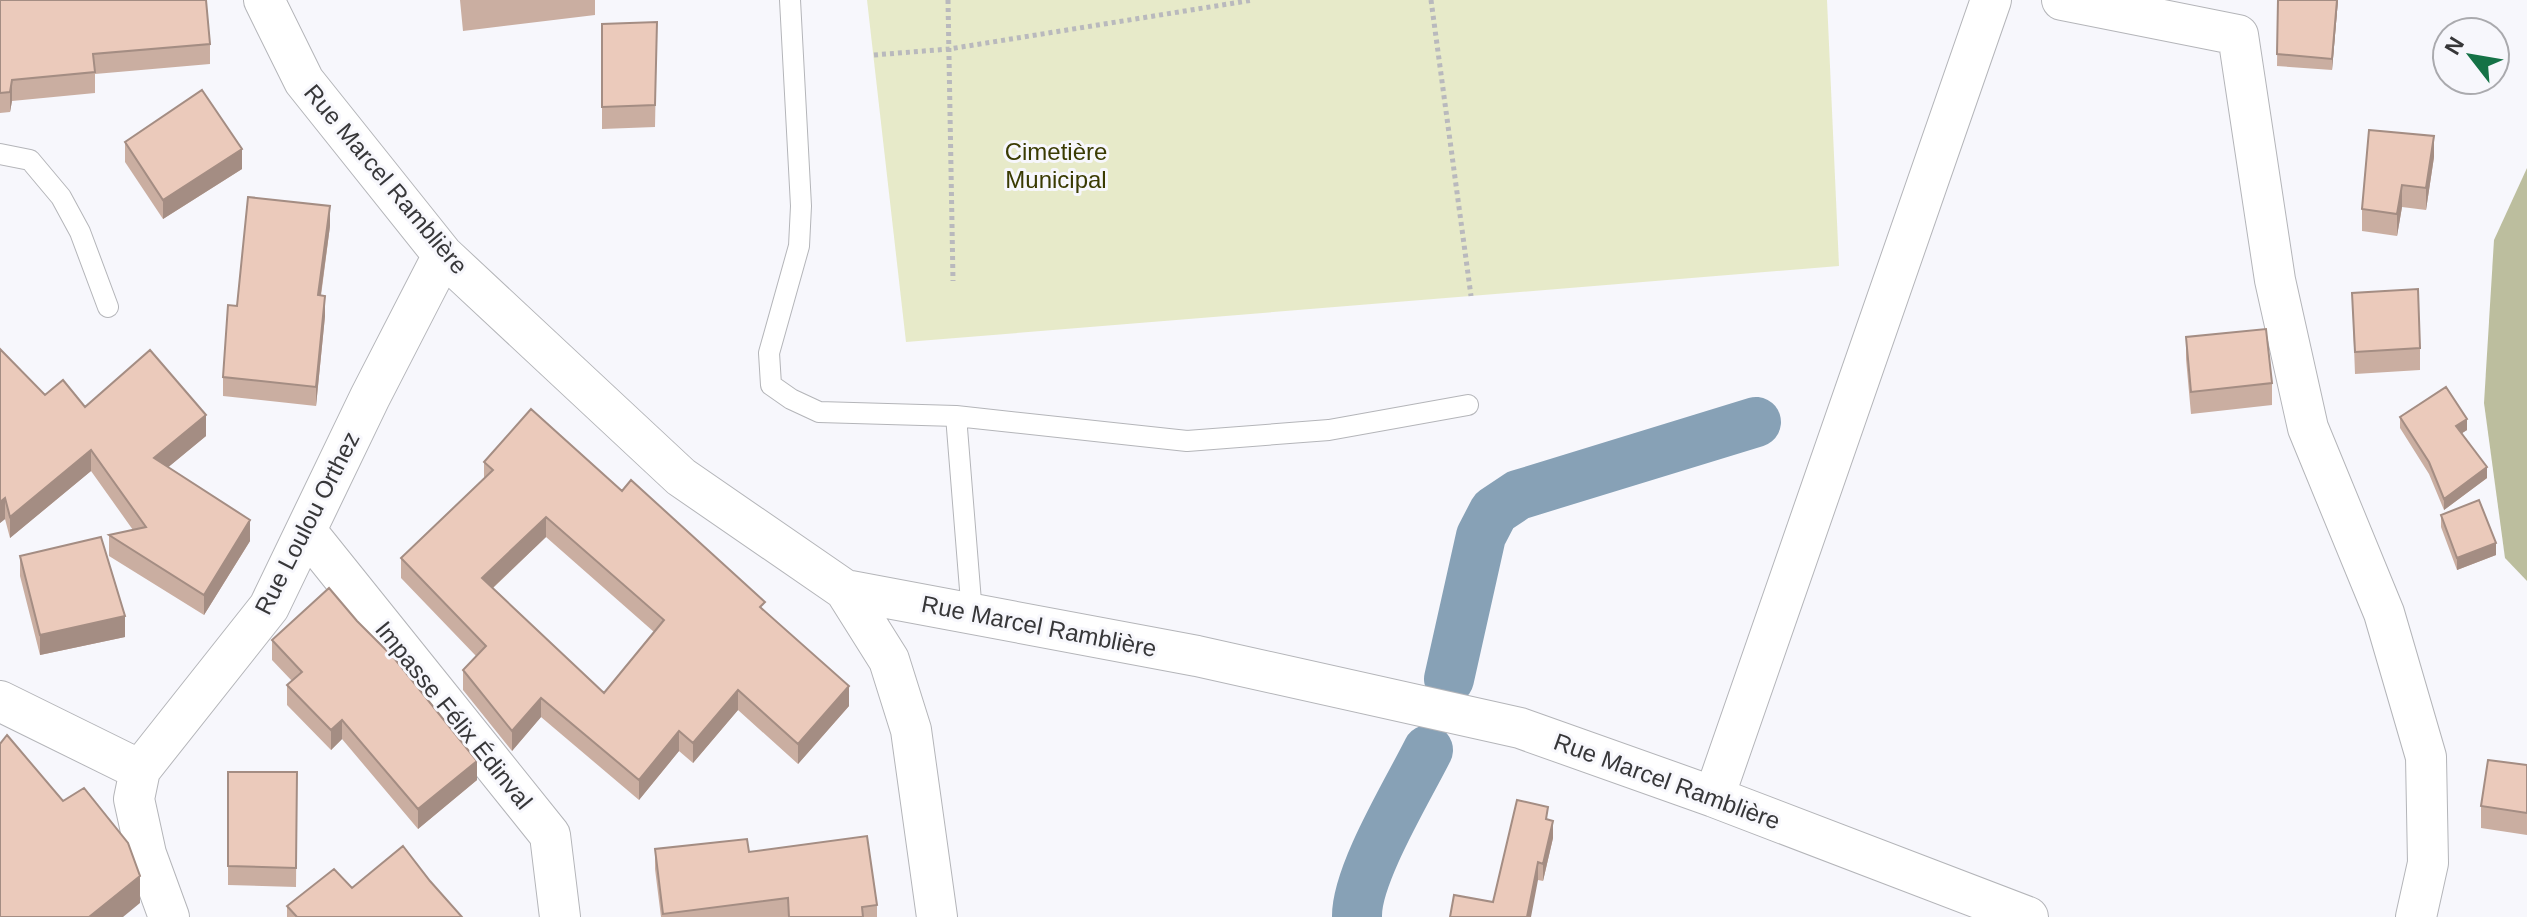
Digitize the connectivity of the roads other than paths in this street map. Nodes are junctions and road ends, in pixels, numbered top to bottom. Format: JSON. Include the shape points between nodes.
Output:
{"nodes":[{"id":1,"x":264,"y":0,"type":"edge"},
{"id":2,"x":790,"y":0,"type":"edge"},
{"id":3,"x":1991,"y":0,"type":"edge"},
{"id":4,"x":2062,"y":0,"type":"edge"},
{"id":5,"x":0,"y":154,"type":"edge"},
{"id":6,"x":443,"y":255,"type":"junction"},
{"id":7,"x":108,"y":307,"type":"dead end"},
{"id":8,"x":1468,"y":405,"type":"dead end"},
{"id":9,"x":956,"y":416,"type":"junction"},
{"id":10,"x":306,"y":531,"type":"junction"},
{"id":11,"x":845,"y":590,"type":"junction"},
{"id":12,"x":972,"y":614,"type":"junction"},
{"id":13,"x":0,"y":701,"type":"edge"},
{"id":14,"x":140,"y":770,"type":"junction"},
{"id":15,"x":1714,"y":797,"type":"junction"},
{"id":16,"x":169,"y":917,"type":"edge"},
{"id":17,"x":560,"y":917,"type":"edge"},
{"id":18,"x":937,"y":917,"type":"edge"},
{"id":19,"x":2028,"y":917,"type":"edge"},
{"id":20,"x":2416,"y":917,"type":"edge"}],
"edges":[{"from":1,"to":6,"type":"street","name":"Rue Marcel Ramblière","via":[[304,81]]},
{"from":2,"to":9,"type":"lane","via":[[801,206],[799,246],[769,353],[771,385],[819,412]]},
{"from":3,"to":15,"type":"street"},
{"from":4,"to":20,"type":"street","via":[[2238,35],[2275,280],[2308,428],[2384,613],[2426,757],[2428,863]]},
{"from":5,"to":7,"type":"lane","via":[[30,160],[61,197]]},
{"from":6,"to":10,"type":"street","name":"Rue Loulou Orthez"},
{"from":6,"to":11,"type":"street","name":"Rue Marcel Ramblière","via":[[681,477]]},
{"from":8,"to":9,"type":"lane","via":[[1329,430],[1187,441]]},
{"from":9,"to":12,"type":"lane"},
{"from":10,"to":14,"type":"street","name":"Rue Loulou Orthez","via":[[269,607]]},
{"from":10,"to":17,"type":"street","name":"Impasse Félix Édinval","via":[[550,835]]},
{"from":11,"to":12,"type":"street","name":"Rue Marcel Ramblière"},
{"from":11,"to":18,"type":"street","via":[[889,660],[911,730]]},
{"from":12,"to":15,"type":"street","name":"Rue Marcel Ramblière","via":[[1197,656],[1520,728]]},
{"from":13,"to":14,"type":"street"},
{"from":14,"to":16,"type":"street","via":[[134,799],[146,854]]},
{"from":15,"to":19,"type":"street","name":"Rue Marcel Ramblière"}]}
